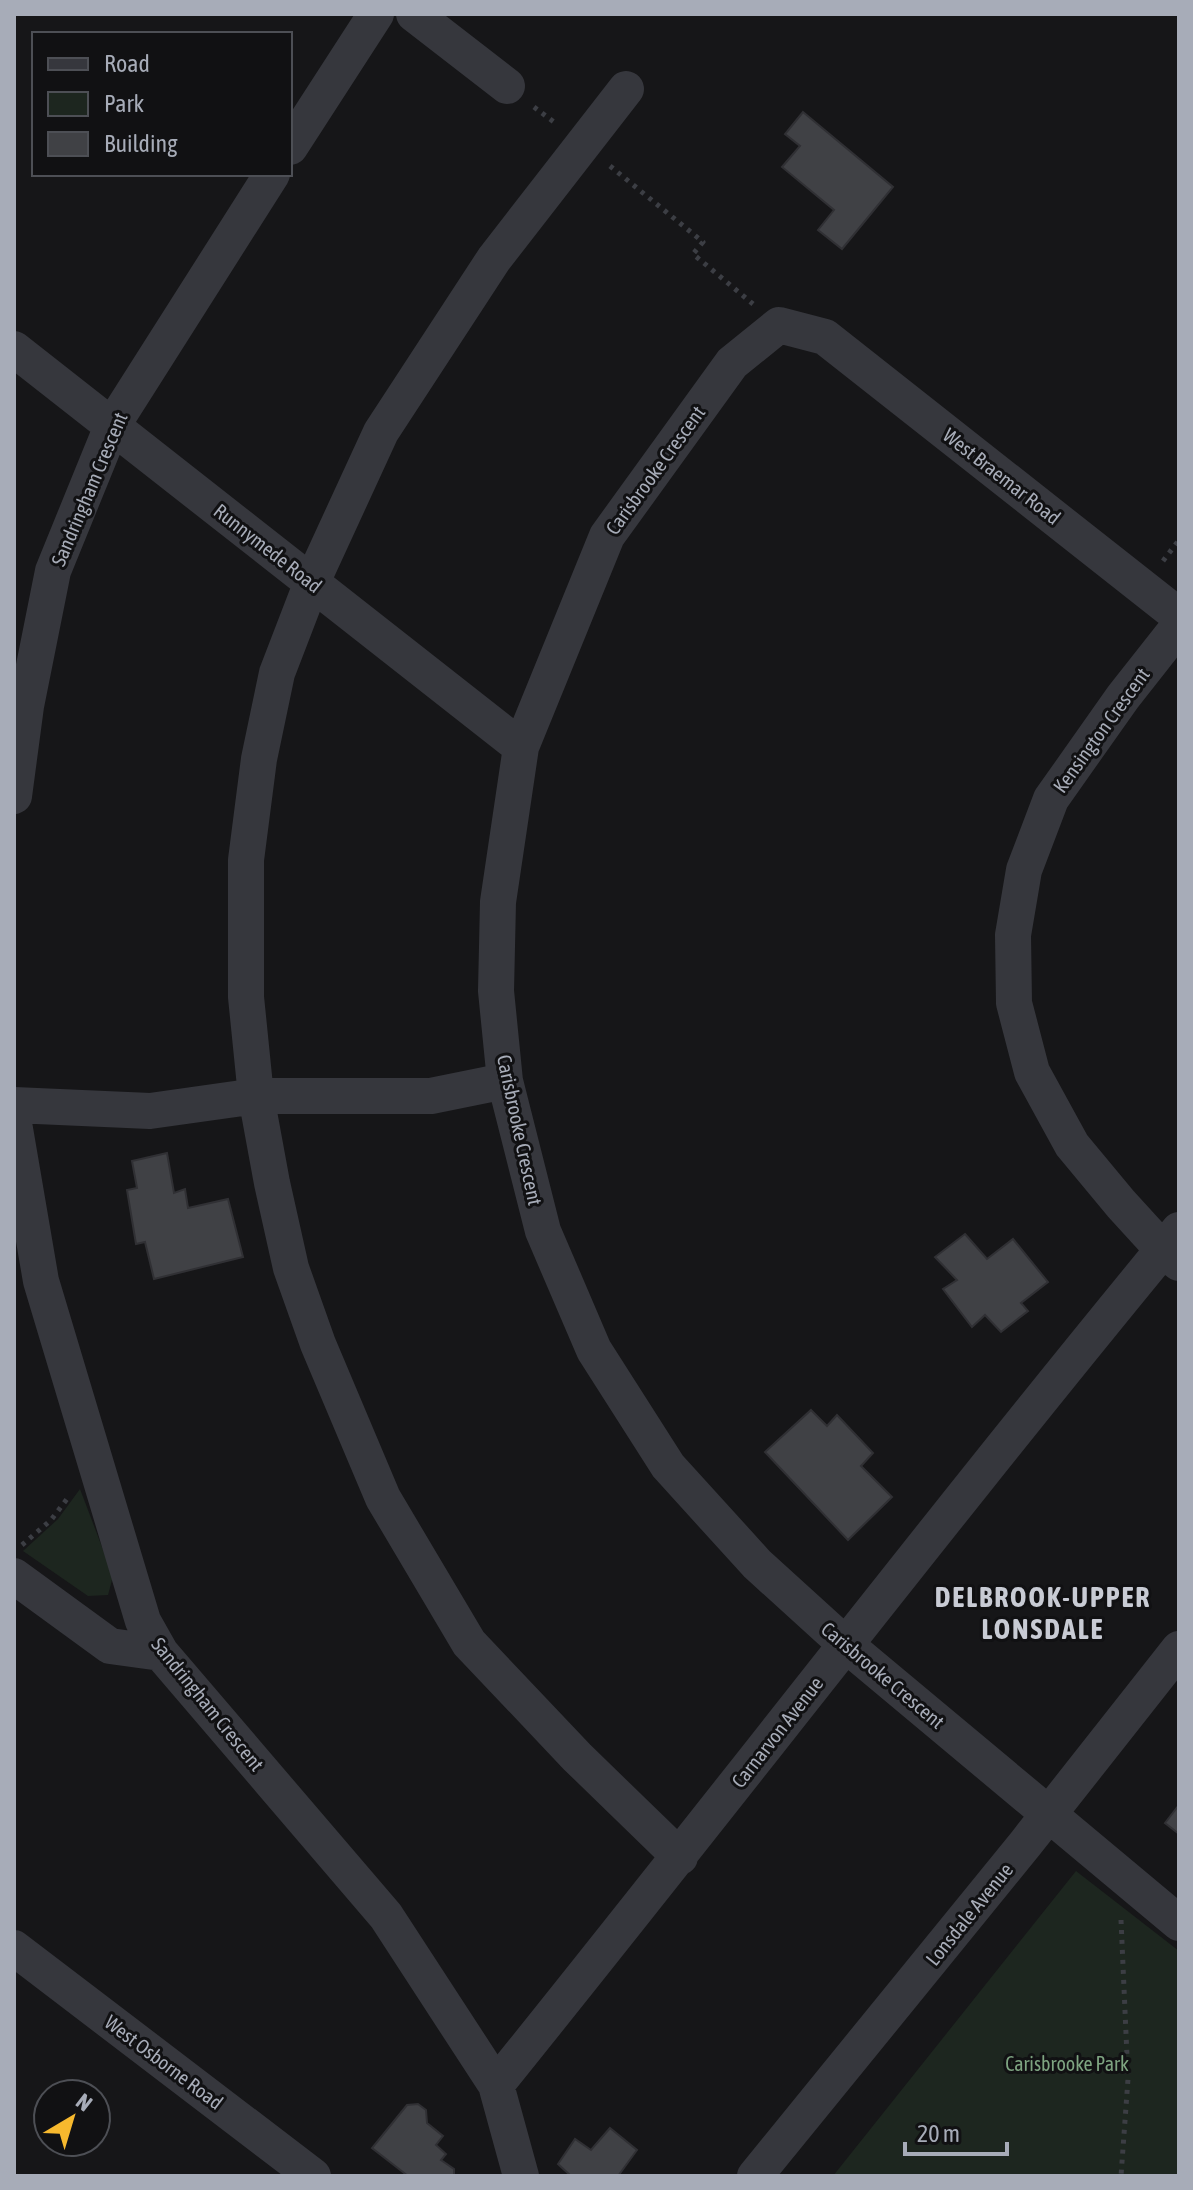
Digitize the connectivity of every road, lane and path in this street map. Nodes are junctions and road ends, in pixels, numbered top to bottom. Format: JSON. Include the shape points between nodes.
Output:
{"nodes":[{"id":1,"x":376,"y":14,"type":"edge"},
{"id":2,"x":414,"y":14,"type":"edge"},
{"id":3,"x":507,"y":86,"type":"joint"},
{"id":4,"x":626,"y":89,"type":"dead end"},
{"id":5,"x":292,"y":144,"type":"edge"},
{"id":6,"x":583,"y":144,"type":"junction"},
{"id":7,"x":271,"y":176,"type":"edge"},
{"id":8,"x":779,"y":325,"type":"junction"},
{"id":9,"x":14,"y":349,"type":"edge"},
{"id":10,"x":112,"y":426,"type":"junction"},
{"id":11,"x":312,"y":582,"type":"junction"},
{"id":12,"x":1179,"y":616,"type":"edge"},
{"id":13,"x":1179,"y":626,"type":"edge"},
{"id":14,"x":521,"y":747,"type":"junction"},
{"id":15,"x":14,"y":796,"type":"edge"},
{"id":16,"x":505,"y":1081,"type":"junction"},
{"id":17,"x":256,"y":1096,"type":"junction"},
{"id":18,"x":14,"y":1105,"type":"edge"},
{"id":19,"x":14,"y":1123,"type":"edge"},
{"id":20,"x":1174,"y":1247,"type":"edge"},
{"id":21,"x":95,"y":1457,"type":"junction"},
{"id":22,"x":14,"y":1549,"type":"edge"},
{"id":23,"x":14,"y":1576,"type":"edge"},
{"id":24,"x":845,"y":1644,"type":"junction"},
{"id":25,"x":1179,"y":1649,"type":"edge"},
{"id":26,"x":161,"y":1653,"type":"junction"},
{"id":27,"x":1049,"y":1815,"type":"junction"},
{"id":28,"x":680,"y":1857,"type":"junction"},
{"id":29,"x":1118,"y":1875,"type":"junction"},
{"id":30,"x":1179,"y":1923,"type":"edge"},
{"id":31,"x":14,"y":1948,"type":"edge"},
{"id":32,"x":496,"y":2085,"type":"junction"},
{"id":33,"x":313,"y":2176,"type":"edge"},
{"id":34,"x":521,"y":2176,"type":"edge"},
{"id":35,"x":755,"y":2176,"type":"edge"},
{"id":36,"x":1121,"y":2176,"type":"edge"}],
"edges":[{"from":1,"to":5,"type":"street"},
{"from":2,"to":3,"type":"street"},
{"from":3,"to":6,"type":"path"},
{"from":4,"to":6,"type":"street"},
{"from":6,"to":8,"type":"path","via":[[703,242],[693,254]]},
{"from":6,"to":11,"type":"street","via":[[494,259],[381,432]]},
{"from":7,"to":10,"type":"street","name":"Sandringham Crescent"},
{"from":8,"to":12,"type":"street","name":"West Braemar Road","via":[[825,337]]},
{"from":8,"to":14,"type":"street","name":"Carisbrooke Crescent","via":[[732,363],[607,536]]},
{"from":9,"to":10,"type":"street","name":"Runnymede Road"},
{"from":10,"to":11,"type":"street","name":"Runnymede Road"},
{"from":10,"to":15,"type":"street","name":"Sandringham Crescent","via":[[53,571]]},
{"from":11,"to":14,"type":"street","name":"Runnymede Road"},
{"from":11,"to":17,"type":"street","via":[[277,673],[246,860],[246,997]]},
{"from":13,"to":20,"type":"street","name":"Kensington Crescent","via":[[1051,799],[1024,870],[1013,935],[1014,1003],[1032,1072],[1072,1145]]},
{"from":14,"to":16,"type":"street","name":"Carisbrooke Crescent","via":[[498,902],[496,991]]},
{"from":16,"to":17,"type":"street","via":[[431,1096]]},
{"from":16,"to":24,"type":"street","name":"Carisbrooke Crescent","via":[[543,1231],[594,1350],[668,1466],[757,1564]]},
{"from":17,"to":18,"type":"street","via":[[150,1111]]},
{"from":17,"to":28,"type":"street","via":[[291,1268],[383,1498],[469,1643]]},
{"from":19,"to":21,"type":"street","name":"Sandringham Crescent","via":[[41,1281]]},
{"from":20,"to":24,"type":"street","name":"Carnarvon Avenue"},
{"from":21,"to":22,"type":"path","via":[[51,1520]]},
{"from":21,"to":26,"type":"street","name":"Sandringham Crescent","via":[[143,1621]]},
{"from":23,"to":26,"type":"street","via":[[110,1646]]},
{"from":24,"to":27,"type":"street","name":"Carisbrooke Crescent"},
{"from":24,"to":28,"type":"street","name":"Carnarvon Avenue"},
{"from":25,"to":27,"type":"street","name":"Lonsdale Avenue"},
{"from":26,"to":32,"type":"street","name":"Sandringham Crescent","via":[[386,1916]]},
{"from":27,"to":29,"type":"street","name":"Carisbrooke Crescent"},
{"from":27,"to":35,"type":"street","name":"Lonsdale Avenue"},
{"from":28,"to":32,"type":"street","name":"Carnarvon Avenue"},
{"from":29,"to":30,"type":"street","name":"Carisbrooke Crescent"},
{"from":29,"to":36,"type":"path","via":[[1128,2079]]},
{"from":31,"to":33,"type":"street","name":"West Osborne Road"},
{"from":32,"to":34,"type":"street","name":"Sandringham Crescent"}]}
